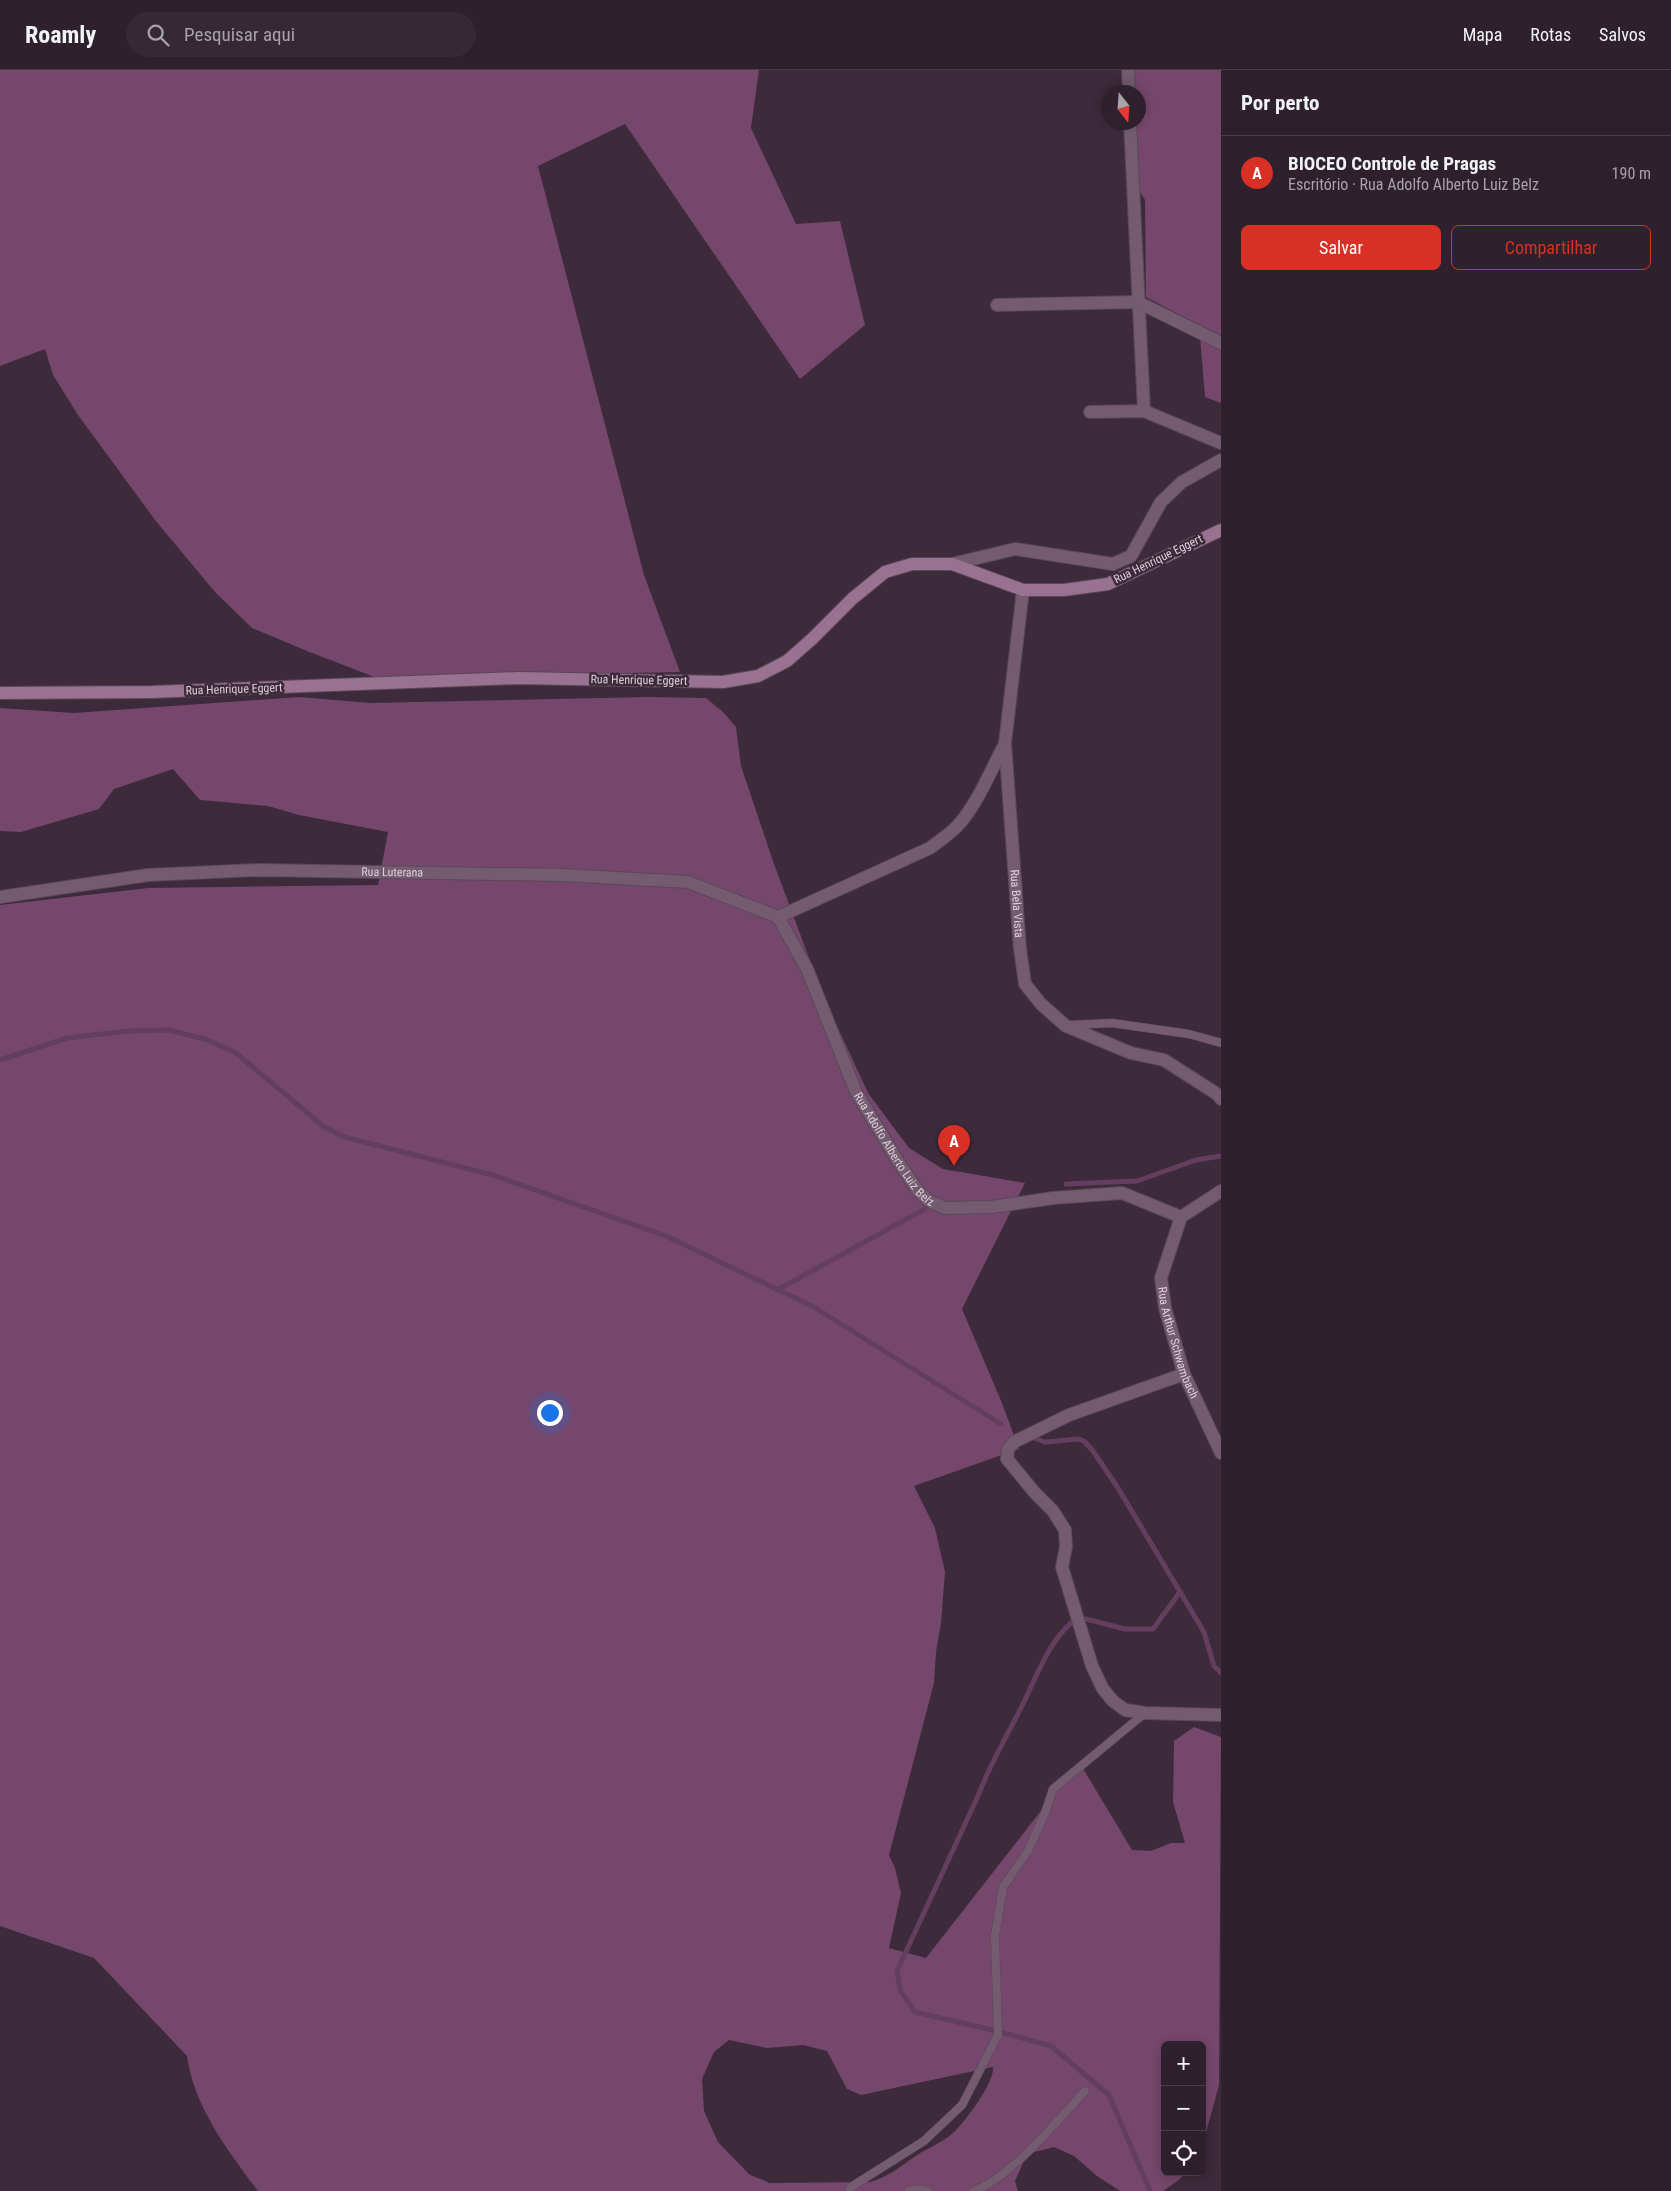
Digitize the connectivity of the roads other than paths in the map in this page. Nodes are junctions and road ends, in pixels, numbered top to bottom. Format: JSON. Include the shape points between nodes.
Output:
{"nodes":[{"id":1,"x":1128,"y":70,"type":"edge"},
{"id":2,"x":1129,"y":85,"type":"edge"},
{"id":3,"x":1130,"y":130,"type":"edge"},
{"id":4,"x":1138,"y":302,"type":"junction"},
{"id":5,"x":997,"y":305,"type":"dead end"},
{"id":6,"x":1221,"y":342,"type":"edge"},
{"id":7,"x":1090,"y":412,"type":"dead end"},
{"id":8,"x":1144,"y":412,"type":"junction"},
{"id":9,"x":1221,"y":443,"type":"edge"},
{"id":10,"x":1221,"y":460,"type":"edge"},
{"id":11,"x":1221,"y":530,"type":"edge"},
{"id":12,"x":952,"y":564,"type":"junction"},
{"id":13,"x":1022,"y":590,"type":"junction"},
{"id":14,"x":0,"y":693,"type":"edge"},
{"id":15,"x":1005,"y":742,"type":"junction"},
{"id":16,"x":0,"y":897,"type":"edge"},
{"id":17,"x":778,"y":917,"type":"junction"},
{"id":18,"x":1066,"y":1026,"type":"junction"},
{"id":19,"x":1221,"y":1043,"type":"edge"},
{"id":20,"x":1221,"y":1099,"type":"edge"},
{"id":21,"x":1221,"y":1192,"type":"edge"},
{"id":22,"x":1181,"y":1217,"type":"junction"},
{"id":23,"x":1184,"y":1374,"type":"junction"},
{"id":24,"x":1221,"y":1453,"type":"edge"},
{"id":25,"x":1145,"y":1713,"type":"junction"},
{"id":26,"x":1221,"y":1715,"type":"edge"},
{"id":27,"x":1085,"y":2091,"type":"dead end"},
{"id":28,"x":849,"y":2191,"type":"edge"},
{"id":29,"x":909,"y":2191,"type":"edge"},
{"id":30,"x":928,"y":2191,"type":"edge"},
{"id":31,"x":974,"y":2191,"type":"edge"}],
"edges":[{"from":1,"to":2,"type":"street"},
{"from":3,"to":4,"type":"street"},
{"from":4,"to":5,"type":"street"},
{"from":4,"to":6,"type":"street"},
{"from":4,"to":8,"type":"street"},
{"from":7,"to":8,"type":"street"},
{"from":8,"to":9,"type":"street"},
{"from":10,"to":12,"type":"street","via":[[1182,482],[1161,502],[1132,556],[1113,564],[1015,549]]},
{"from":11,"to":13,"type":"street","name":"Rua Henrique Eggert","via":[[1108,584],[1064,590]]},
{"from":12,"to":13,"type":"street","name":"Rua Henrique Eggert"},
{"from":12,"to":14,"type":"street","name":"Rua Henrique Eggert","via":[[912,564],[885,572],[787,661],[758,676],[723,682],[519,678],[151,692]]},
{"from":13,"to":15,"type":"street","name":"Rua Bela Vista"},
{"from":15,"to":17,"type":"street","via":[[961,822],[946,836],[930,848]]},
{"from":15,"to":18,"type":"street","name":"Rua Bela Vista","via":[[1020,949],[1026,984],[1041,1004]]},
{"from":16,"to":17,"type":"street","name":"Rua Luterana","via":[[148,875],[258,870],[563,875],[688,882]]},
{"from":17,"to":22,"type":"street","name":"Rua Adolfo Alberto Luiz Belz","via":[[807,969],[856,1092],[899,1163],[929,1201],[946,1208],[992,1207],[1122,1193]]},
{"from":18,"to":19,"type":"lane","via":[[1112,1023],[1188,1034]]},
{"from":18,"to":20,"type":"street","name":"Rua Bela Vista","via":[[1132,1053],[1164,1060]]},
{"from":21,"to":22,"type":"street"},
{"from":22,"to":23,"type":"street","name":"Rua Arthur Schwambach","via":[[1161,1278],[1165,1308]]},
{"from":23,"to":24,"type":"street","name":"Rua Arthur Schwambach"},
{"from":23,"to":25,"type":"street","via":[[1069,1415],[1014,1442],[1008,1449],[1007,1458],[1053,1511],[1065,1530],[1062,1567],[1092,1666],[1103,1689],[1125,1710]]},
{"from":25,"to":26,"type":"street"},
{"from":25,"to":28,"type":"lane","via":[[1053,1789],[1028,1851],[1003,1887],[994,1935],[998,2035],[962,2105],[924,2141]]},
{"from":27,"to":31,"type":"lane","via":[[1031,2149],[984,2187]]},
{"from":29,"to":30,"type":"lane"}]}
